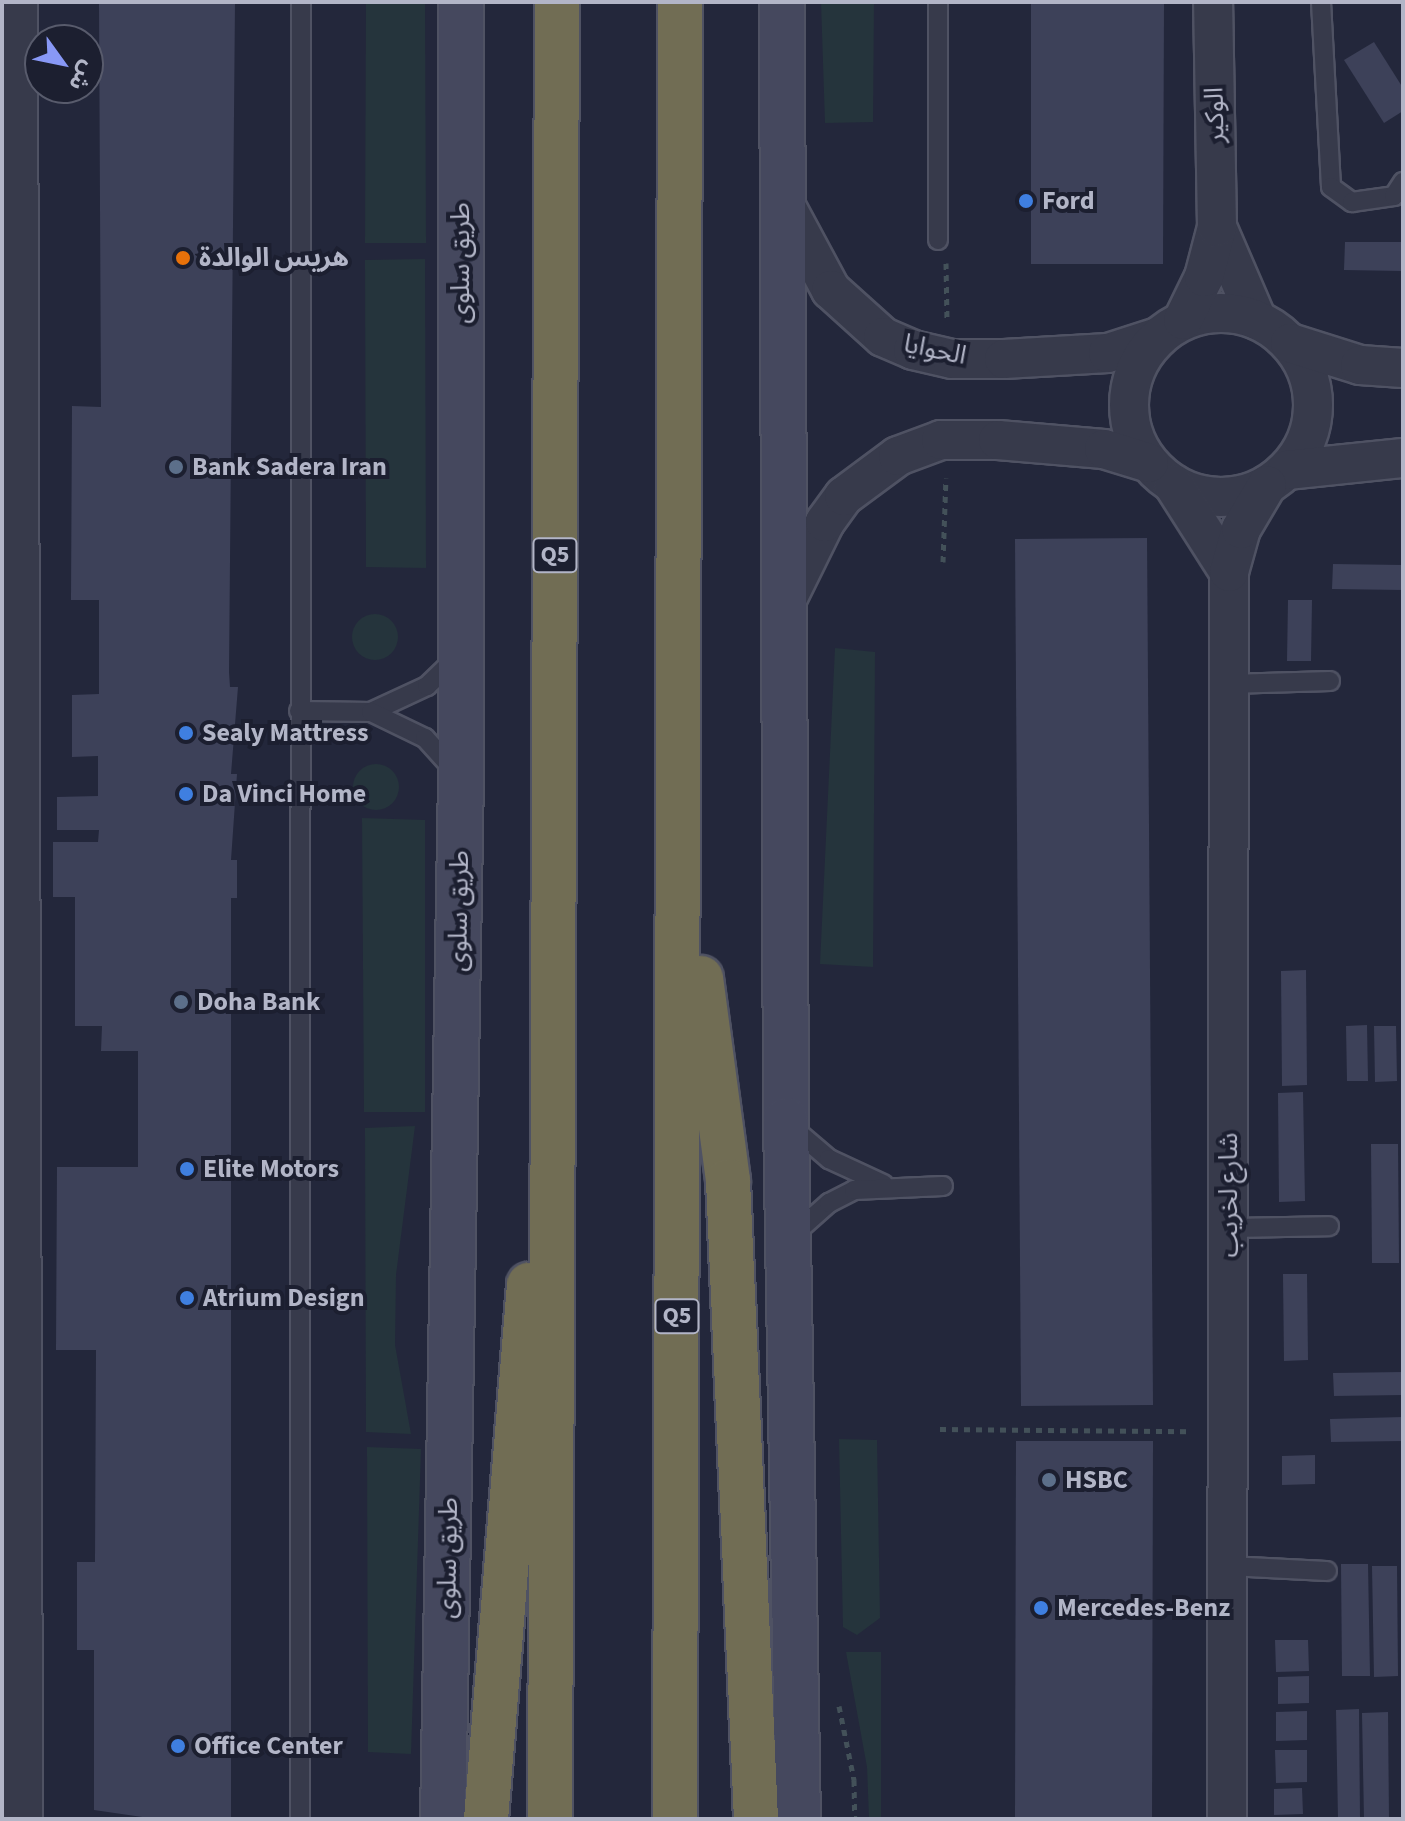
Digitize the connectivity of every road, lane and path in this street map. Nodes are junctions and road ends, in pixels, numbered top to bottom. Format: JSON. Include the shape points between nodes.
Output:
{"nodes":[{"id":1,"x":18,"y":2,"type":"edge"},
{"id":2,"x":301,"y":2,"type":"edge"},
{"id":3,"x":461,"y":2,"type":"edge"},
{"id":4,"x":557,"y":2,"type":"edge"},
{"id":5,"x":680,"y":2,"type":"edge"},
{"id":6,"x":782,"y":2,"type":"edge"},
{"id":7,"x":938,"y":2,"type":"edge"},
{"id":8,"x":1213,"y":2,"type":"edge"},
{"id":9,"x":1314,"y":4,"type":"edge"},
{"id":10,"x":1403,"y":182,"type":"edge"},
{"id":11,"x":782,"y":200,"type":"junction"},
{"id":12,"x":1217,"y":227,"type":"junction"},
{"id":13,"x":938,"y":240,"type":"joint"},
{"id":14,"x":1257,"y":320,"type":"junction"},
{"id":15,"x":1171,"y":329,"type":"junction"},
{"id":16,"x":1290,"y":343,"type":"junction"},
{"id":17,"x":942,"y":356,"type":"junction"},
{"id":18,"x":1403,"y":368,"type":"edge"},
{"id":19,"x":941,"y":440,"type":"junction"},
{"id":20,"x":1403,"y":458,"type":"edge"},
{"id":21,"x":1161,"y":474,"type":"junction"},
{"id":22,"x":1277,"y":478,"type":"junction"},
{"id":23,"x":10,"y":487,"type":"edge"},
{"id":24,"x":943,"y":562,"type":"dead end"},
{"id":25,"x":1229,"y":572,"type":"junction"},
{"id":26,"x":786,"y":601,"type":"junction"},
{"id":27,"x":460,"y":652,"type":"junction"},
{"id":28,"x":1330,"y":681,"type":"dead end"},
{"id":29,"x":1229,"y":684,"type":"junction"},
{"id":30,"x":299,"y":711,"type":"junction"},
{"id":31,"x":371,"y":712,"type":"junction"},
{"id":32,"x":461,"y":780,"type":"junction"},
{"id":33,"x":679,"y":813,"type":"junction"},
{"id":34,"x":553,"y":1108,"type":"junction"},
{"id":35,"x":786,"y":1120,"type":"junction"},
{"id":36,"x":886,"y":1185,"type":"junction"},
{"id":37,"x":943,"y":1186,"type":"dead end"},
{"id":38,"x":13,"y":1206,"type":"edge"},
{"id":39,"x":1329,"y":1226,"type":"dead end"},
{"id":40,"x":1229,"y":1228,"type":"junction"},
{"id":41,"x":788,"y":1241,"type":"junction"},
{"id":42,"x":940,"y":1429,"type":"dead end"},
{"id":43,"x":1228,"y":1432,"type":"junction"},
{"id":44,"x":1228,"y":1566,"type":"junction"},
{"id":45,"x":1327,"y":1571,"type":"dead end"},
{"id":46,"x":838,"y":1701,"type":"dead end"},
{"id":47,"x":23,"y":1819,"type":"edge"},
{"id":48,"x":300,"y":1819,"type":"edge"},
{"id":49,"x":443,"y":1819,"type":"edge"},
{"id":50,"x":486,"y":1819,"type":"edge"},
{"id":51,"x":550,"y":1819,"type":"edge"},
{"id":52,"x":675,"y":1819,"type":"edge"},
{"id":53,"x":756,"y":1819,"type":"edge"},
{"id":54,"x":798,"y":1819,"type":"edge"},
{"id":55,"x":855,"y":1819,"type":"edge"},
{"id":56,"x":1227,"y":1819,"type":"edge"}],
"edges":[{"from":1,"to":23,"type":"street"},
{"from":2,"to":30,"type":"lane"},
{"from":3,"to":27,"type":"main road","name":"طريق سلوى"},
{"from":4,"to":34,"type":"highway","number":"Q5"},
{"from":5,"to":33,"type":"highway","number":"Q5"},
{"from":6,"to":11,"type":"main road"},
{"from":7,"to":13,"type":"lane"},
{"from":8,"to":12,"type":"street","name":"الوكير"},
{"from":9,"to":10,"type":"lane","via":[[1331,187],[1352,202],[1394,196]]},
{"from":11,"to":17,"type":"street","name":"الحوايا","via":[[831,290],[856,315],[883,337]]},
{"from":11,"to":26,"type":"main road"},
{"from":12,"to":14,"type":"street","name":"الوكير"},
{"from":12,"to":15,"type":"street","name":"الوكير","via":[[1204,277]]},
{"from":13,"to":17,"type":"path","via":[[948,270]]},
{"from":14,"to":15,"type":"street","via":[[1233,313]]},
{"from":14,"to":16,"type":"street"},
{"from":15,"to":17,"type":"street","name":"الحوايا","via":[[1108,353]]},
{"from":15,"to":21,"type":"street","via":[[1138,366],[1129,399],[1133,433]]},
{"from":16,"to":18,"type":"street","via":[[1360,365]]},
{"from":16,"to":22,"type":"street","via":[[1311,384],[1314,407],[1301,451]]},
{"from":19,"to":21,"type":"street","via":[[1104,449]]},
{"from":19,"to":24,"type":"path","via":[[947,481]]},
{"from":19,"to":26,"type":"street","via":[[898,456],[844,496],[825,522]]},
{"from":20,"to":22,"type":"street"},
{"from":21,"to":22,"type":"street","via":[[1220,498]]},
{"from":21,"to":25,"type":"street"},
{"from":22,"to":25,"type":"street","name":"شارع لخريب","via":[[1241,529]]},
{"from":23,"to":38,"type":"street"},
{"from":25,"to":29,"type":"street","name":"شارع لخريب"},
{"from":26,"to":35,"type":"main road"},
{"from":27,"to":31,"type":"lane","via":[[427,686]]},
{"from":27,"to":32,"type":"main road","name":"طريق سلوى"},
{"from":28,"to":29,"type":"lane"},
{"from":29,"to":40,"type":"street","name":"شارع لخريب"},
{"from":30,"to":31,"type":"lane"},
{"from":30,"to":48,"type":"lane"},
{"from":31,"to":32,"type":"lane","via":[[425,738]]},
{"from":32,"to":49,"type":"main road","name":"طريق سلوى"},
{"from":33,"to":52,"type":"highway","number":"Q5"},
{"from":33,"to":53,"type":"highway","via":[[728,1181]]},
{"from":34,"to":50,"type":"highway","via":[[520,1358]]},
{"from":34,"to":51,"type":"highway","number":"Q5"},
{"from":35,"to":36,"type":"lane","via":[[829,1159]]},
{"from":35,"to":41,"type":"main road"},
{"from":36,"to":37,"type":"lane"},
{"from":36,"to":41,"type":"lane","via":[[854,1190],[829,1203]]},
{"from":38,"to":47,"type":"street"},
{"from":39,"to":40,"type":"lane"},
{"from":40,"to":43,"type":"street","name":"شارع لخريب"},
{"from":41,"to":54,"type":"main road"},
{"from":42,"to":43,"type":"path"},
{"from":43,"to":44,"type":"street","name":"شارع لخريب"},
{"from":44,"to":45,"type":"lane"},
{"from":44,"to":56,"type":"street","name":"شارع لخريب"},
{"from":46,"to":55,"type":"path","via":[[854,1780]]}]}
